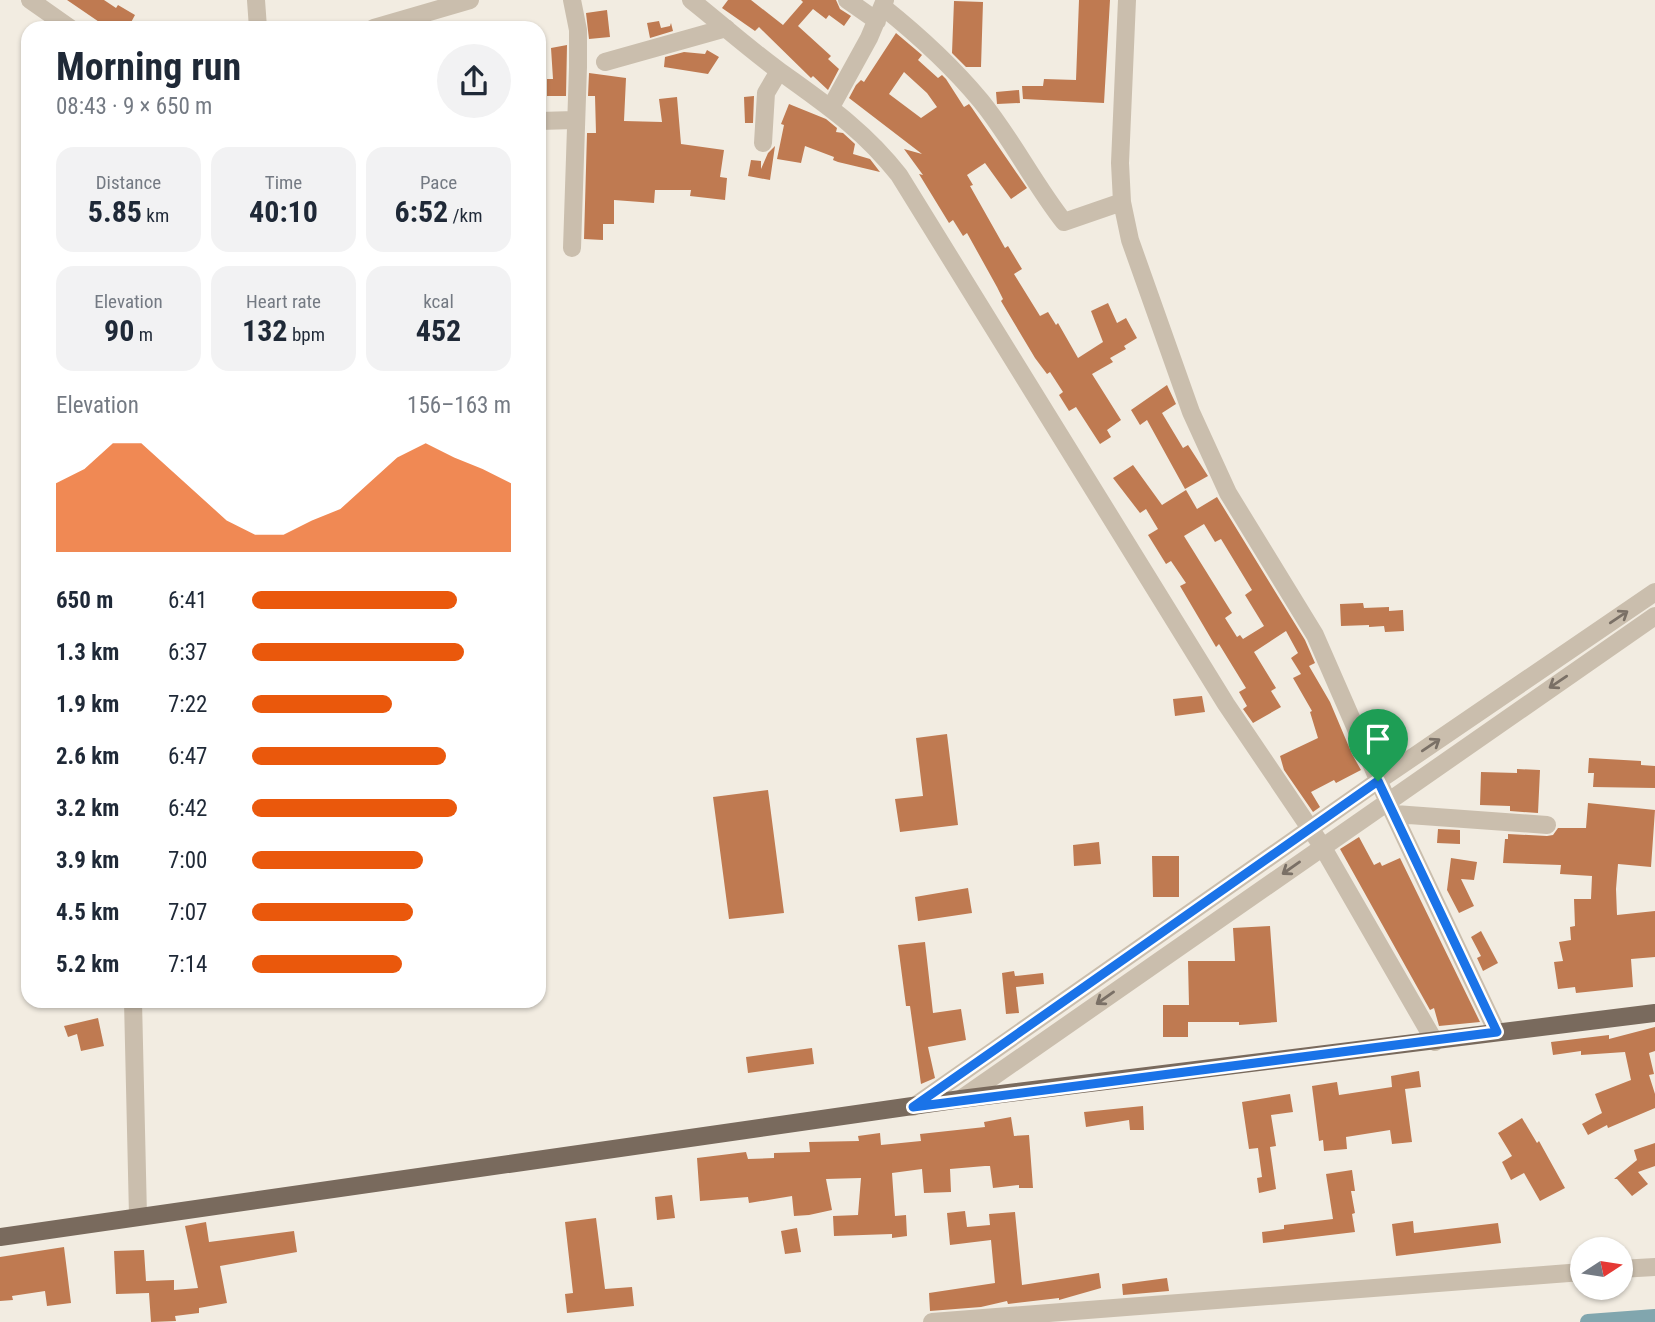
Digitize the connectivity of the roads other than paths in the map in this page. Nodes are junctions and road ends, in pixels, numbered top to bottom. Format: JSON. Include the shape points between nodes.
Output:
{"nodes":[{"id":1,"x":30,"y":0,"type":"edge"},
{"id":2,"x":256,"y":0,"type":"edge"},
{"id":3,"x":470,"y":0,"type":"edge"},
{"id":4,"x":572,"y":0,"type":"edge"},
{"id":5,"x":691,"y":0,"type":"edge"},
{"id":6,"x":848,"y":0,"type":"edge"},
{"id":7,"x":1128,"y":0,"type":"edge"},
{"id":8,"x":882,"y":9,"type":"edge"},
{"id":9,"x":60,"y":21,"type":"edge"},
{"id":10,"x":258,"y":21,"type":"edge"},
{"id":11,"x":398,"y":21,"type":"edge"},
{"id":12,"x":726,"y":28,"type":"junction"},
{"id":13,"x":605,"y":62,"type":"dead end"},
{"id":14,"x":779,"y":71,"type":"junction"},
{"id":15,"x":831,"y":107,"type":"junction"},
{"id":16,"x":575,"y":120,"type":"junction"},
{"id":17,"x":546,"y":121,"type":"edge"},
{"id":18,"x":763,"y":143,"type":"dead end"},
{"id":19,"x":1122,"y":202,"type":"junction"},
{"id":20,"x":572,"y":248,"type":"dead end"},
{"id":21,"x":1655,"y":592,"type":"edge"},
{"id":22,"x":1655,"y":616,"type":"edge"},
{"id":23,"x":1378,"y":781,"type":"junction"},
{"id":24,"x":1391,"y":807,"type":"junction"},
{"id":25,"x":1547,"y":825,"type":"dead end"},
{"id":26,"x":1311,"y":829,"type":"junction"},
{"id":27,"x":1322,"y":846,"type":"junction"},
{"id":28,"x":134,"y":1008,"type":"edge"},
{"id":29,"x":1655,"y":1013,"type":"edge"},
{"id":30,"x":1497,"y":1032,"type":"junction"},
{"id":31,"x":1435,"y":1042,"type":"junction"},
{"id":32,"x":961,"y":1099,"type":"junction"},
{"id":33,"x":913,"y":1107,"type":"junction"},
{"id":34,"x":138,"y":1216,"type":"junction"},
{"id":35,"x":0,"y":1237,"type":"edge"},
{"id":36,"x":1655,"y":1267,"type":"edge"},
{"id":37,"x":1633,"y":1268,"type":"edge"},
{"id":38,"x":1570,"y":1273,"type":"edge"},
{"id":39,"x":932,"y":1322,"type":"edge"}],
"edges":[{"from":1,"to":9,"type":"street"},
{"from":2,"to":10,"type":"street"},
{"from":3,"to":11,"type":"street"},
{"from":4,"to":16,"type":"street","via":[[578,30]]},
{"from":5,"to":12,"type":"street"},
{"from":6,"to":8,"type":"street"},
{"from":7,"to":19,"type":"street"},
{"from":8,"to":15,"type":"street"},
{"from":8,"to":19,"type":"street","via":[[922,38],[981,101],[1064,222]]},
{"from":12,"to":13,"type":"street"},
{"from":12,"to":14,"type":"street"},
{"from":14,"to":15,"type":"street"},
{"from":14,"to":18,"type":"street","via":[[766,93]]},
{"from":15,"to":26,"type":"street","via":[[867,138],[899,175],[1226,704]]},
{"from":16,"to":17,"type":"street"},
{"from":16,"to":20,"type":"street"},
{"from":19,"to":23,"type":"street","via":[[1130,240],[1207,451],[1315,635]]},
{"from":23,"to":21,"type":"street","one_way":true},
{"from":22,"to":24,"type":"street","one_way":true},
{"from":23,"to":24,"type":"street"},
{"from":23,"to":26,"type":"street"},
{"from":24,"to":25,"type":"street"},
{"from":24,"to":27,"type":"street"},
{"from":24,"to":30,"type":"street"},
{"from":26,"to":27,"type":"street"},
{"from":26,"to":33,"type":"street"},
{"from":27,"to":31,"type":"street"},
{"from":27,"to":32,"type":"street","one_way":true},
{"from":28,"to":34,"type":"street"},
{"from":29,"to":30,"type":"main road"},
{"from":30,"to":31,"type":"main road"},
{"from":31,"to":32,"type":"main road"},
{"from":32,"to":33,"type":"main road"},
{"from":33,"to":34,"type":"main road"},
{"from":34,"to":35,"type":"main road"},
{"from":36,"to":37,"type":"street"},
{"from":38,"to":39,"type":"street"}]}
